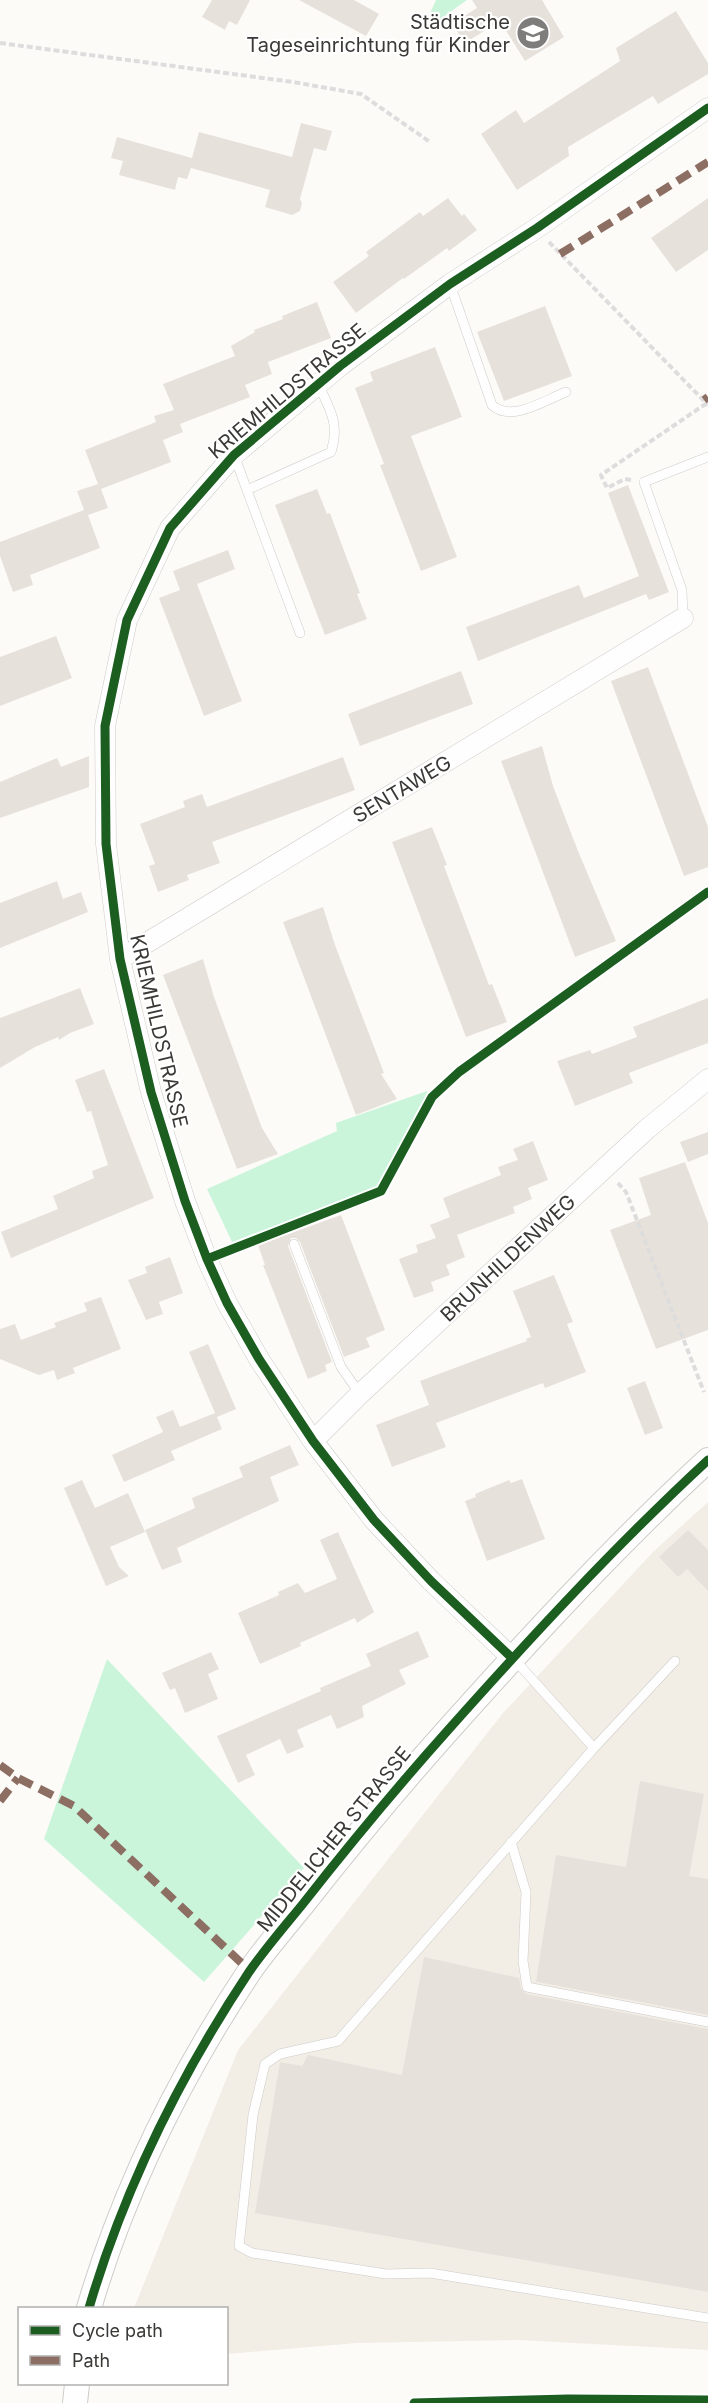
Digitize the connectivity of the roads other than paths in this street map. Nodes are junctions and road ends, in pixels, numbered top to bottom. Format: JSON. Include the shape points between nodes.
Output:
{"nodes":[{"id":1,"x":708,"y":108,"type":"edge"},
{"id":2,"x":450,"y":284,"type":"junction"},
{"id":3,"x":318,"y":384,"type":"junction"},
{"id":4,"x":566,"y":392,"type":"dead end"},
{"id":5,"x":234,"y":454,"type":"junction"},
{"id":6,"x":708,"y":457,"type":"edge"},
{"id":7,"x":247,"y":490,"type":"junction"},
{"id":8,"x":683,"y":618,"type":"joint"},
{"id":9,"x":300,"y":633,"type":"dead end"},
{"id":10,"x":120,"y":959,"type":"junction"},
{"id":11,"x":708,"y":1080,"type":"edge"},
{"id":12,"x":294,"y":1244,"type":"dead end"},
{"id":13,"x":360,"y":1394,"type":"junction"},
{"id":14,"x":313,"y":1441,"type":"junction"},
{"id":15,"x":708,"y":1460,"type":"edge"},
{"id":16,"x":513,"y":1658,"type":"junction"},
{"id":17,"x":675,"y":1661,"type":"dead end"},
{"id":18,"x":594,"y":1748,"type":"junction"},
{"id":19,"x":511,"y":1842,"type":"junction"},
{"id":20,"x":708,"y":2022,"type":"edge"},
{"id":21,"x":89,"y":2307,"type":"edge"},
{"id":22,"x":708,"y":2318,"type":"edge"},
{"id":23,"x":77,"y":2385,"type":"edge"},
{"id":24,"x":75,"y":2403,"type":"edge"}],
"edges":[{"from":1,"to":2,"type":"street","name":"KRIEMHILDSTRASSE"},
{"from":2,"to":3,"type":"street","name":"KRIEMHILDSTRASSE"},
{"from":2,"to":4,"type":"lane","via":[[497,410],[515,412]]},
{"from":3,"to":5,"type":"street","name":"KRIEMHILDSTRASSE"},
{"from":3,"to":7,"type":"lane","via":[[333,417],[336,437],[331,452]]},
{"from":5,"to":7,"type":"lane"},
{"from":5,"to":10,"type":"street","name":"KRIEMHILDSTRASSE","via":[[170,528],[127,620],[105,726],[106,844]]},
{"from":6,"to":8,"type":"lane","via":[[644,482],[682,590]]},
{"from":7,"to":9,"type":"lane"},
{"from":8,"to":10,"type":"street","name":"SENTAWEG"},
{"from":10,"to":14,"type":"street","name":"KRIEMHILDSTRASSE","via":[[152,1092],[207,1259],[227,1304],[259,1359]]},
{"from":11,"to":13,"type":"street","name":"BRUNHILDENWEG","via":[[647,1129]]},
{"from":12,"to":13,"type":"lane","via":[[341,1367]]},
{"from":13,"to":14,"type":"street","name":"BRUNHILDENWEG"},
{"from":14,"to":16,"type":"street","name":"KRIEMHILDSTRASSE","via":[[374,1520],[431,1581]]},
{"from":15,"to":16,"type":"street","name":"MIDDELICHER STRASSE","via":[[644,1519]]},
{"from":16,"to":18,"type":"lane"},
{"from":16,"to":21,"type":"street","name":"MIDDELICHER STRASSE","via":[[382,1805],[250,1971],[194,2062],[145,2156]]},
{"from":17,"to":18,"type":"lane"},
{"from":18,"to":19,"type":"lane"},
{"from":19,"to":20,"type":"lane","via":[[526,1892],[522,1961],[527,1987]]},
{"from":19,"to":22,"type":"lane","via":[[338,2041],[280,2054],[266,2064],[253,2115],[239,2246],[252,2253],[386,2274],[430,2273]]},
{"from":23,"to":24,"type":"street"}]}
